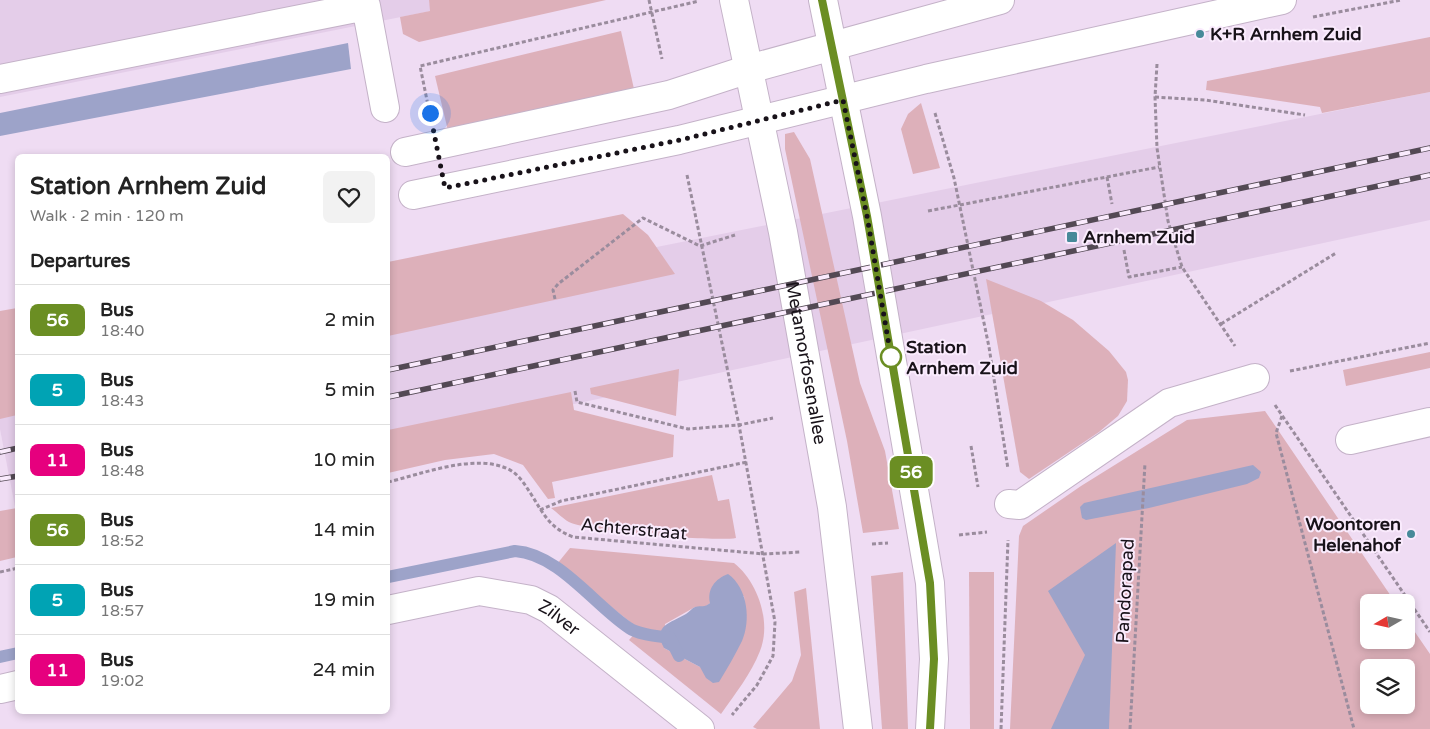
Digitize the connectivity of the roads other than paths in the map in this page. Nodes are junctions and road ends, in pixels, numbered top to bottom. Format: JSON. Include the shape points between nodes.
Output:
{"nodes":[{"id":1,"x":734,"y":0,"type":"edge"},
{"id":2,"x":822,"y":0,"type":"edge"},
{"id":3,"x":1000,"y":0,"type":"edge"},
{"id":4,"x":1282,"y":0,"type":"edge"},
{"id":5,"x":832,"y":46,"type":"junction"},
{"id":6,"x":749,"y":68,"type":"junction"},
{"id":7,"x":0,"y":79,"type":"edge"},
{"id":8,"x":843,"y":100,"type":"junction"},
{"id":9,"x":385,"y":108,"type":"dead end"},
{"id":10,"x":760,"y":120,"type":"junction"},
{"id":11,"x":405,"y":152,"type":"dead end"},
{"id":12,"x":413,"y":195,"type":"dead end"},
{"id":13,"x":1255,"y":378,"type":"road end"},
{"id":14,"x":1430,"y":422,"type":"edge"},
{"id":15,"x":1350,"y":440,"type":"dead end"},
{"id":16,"x":1009,"y":504,"type":"road end"},
{"id":17,"x":390,"y":610,"type":"edge"},
{"id":18,"x":15,"y":686,"type":"edge"},
{"id":19,"x":0,"y":689,"type":"edge"},
{"id":20,"x":700,"y":729,"type":"edge"},
{"id":21,"x":858,"y":729,"type":"edge"},
{"id":22,"x":930,"y":729,"type":"edge"}],
"edges":[{"from":1,"to":6,"type":"main road","name":"Metamorfosenallee"},
{"from":2,"to":5,"type":"main road"},
{"from":3,"to":5,"type":"main road"},
{"from":4,"to":8,"type":"main road"},
{"from":5,"to":6,"type":"main road"},
{"from":5,"to":8,"type":"main road"},
{"from":6,"to":10,"type":"main road","name":"Metamorfosenallee"},
{"from":6,"to":11,"type":"main road","via":[[670,95]]},
{"from":7,"to":9,"type":"main road","via":[[366,6]]},
{"from":8,"to":10,"type":"main road"},
{"from":8,"to":22,"type":"main road","via":[[867,216],[930,583],[934,659]]},
{"from":10,"to":12,"type":"main road","via":[[680,140]]},
{"from":10,"to":21,"type":"main road","name":"Metamorfosenallee","via":[[805,344],[832,506]]},
{"from":13,"to":16,"type":"main road","via":[[1169,403],[1020,505]]},
{"from":14,"to":15,"type":"main road"},
{"from":17,"to":20,"type":"main road","name":"Zilver","via":[[479,592],[531,600],[549,609]]},
{"from":18,"to":19,"type":"main road"}]}
